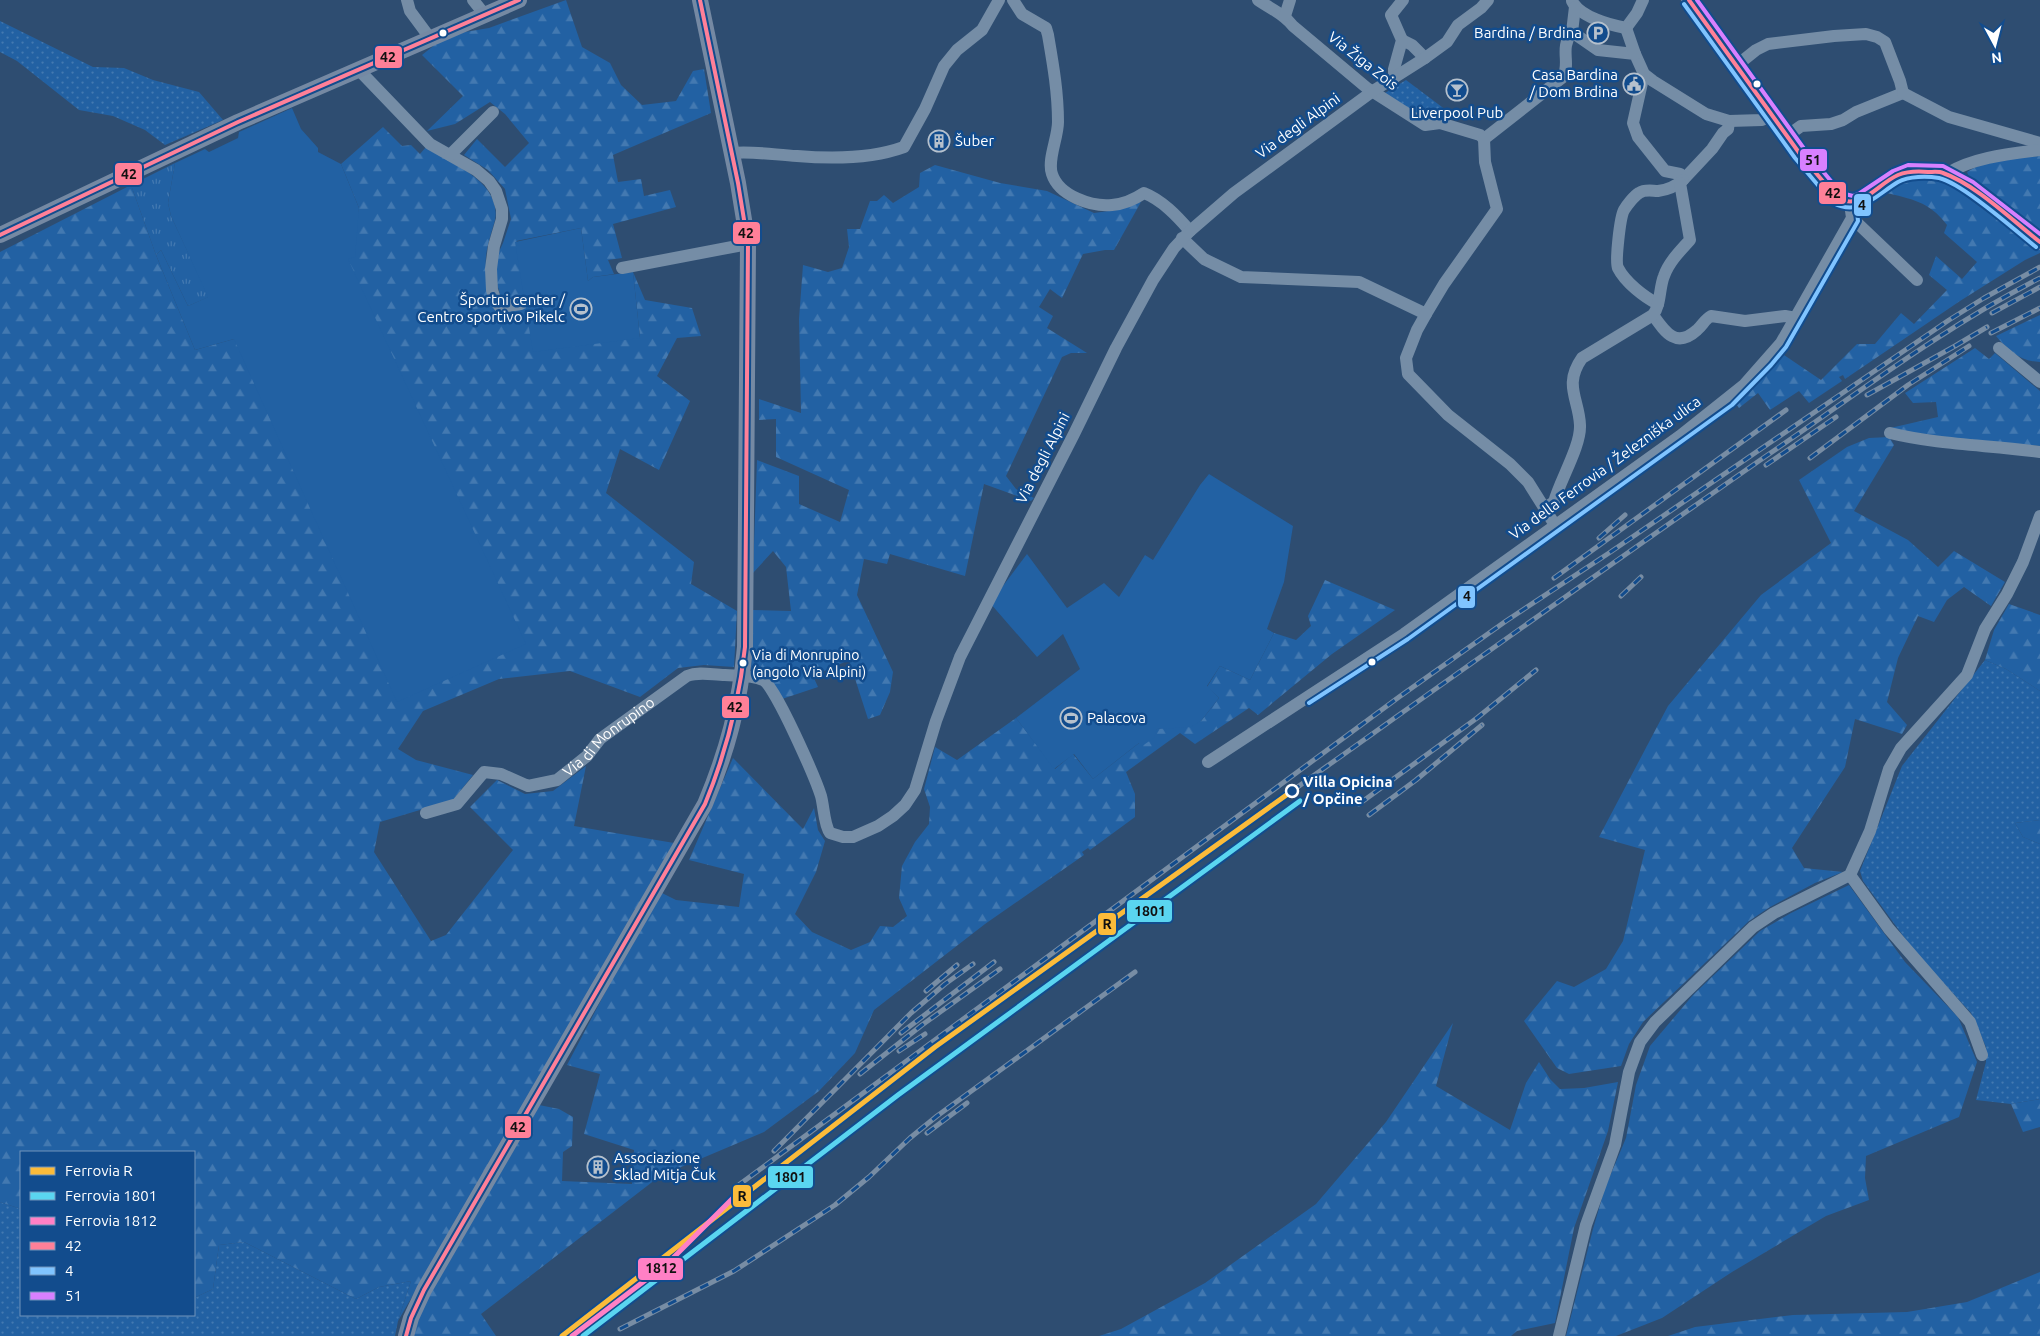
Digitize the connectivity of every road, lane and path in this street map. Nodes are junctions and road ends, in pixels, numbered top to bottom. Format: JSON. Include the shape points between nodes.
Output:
{"nodes":[{"id":1,"x":407,"y":0,"type":"edge"},
{"id":2,"x":474,"y":0,"type":"edge"},
{"id":3,"x":519,"y":0,"type":"edge"},
{"id":4,"x":700,"y":0,"type":"edge"},
{"id":5,"x":999,"y":0,"type":"edge"},
{"id":6,"x":1013,"y":0,"type":"edge"},
{"id":7,"x":1258,"y":0,"type":"edge"},
{"id":8,"x":1290,"y":0,"type":"edge"},
{"id":9,"x":1403,"y":0,"type":"edge"},
{"id":10,"x":1488,"y":0,"type":"edge"},
{"id":11,"x":1643,"y":0,"type":"edge"},
{"id":12,"x":1689,"y":0,"type":"edge"},
{"id":13,"x":1573,"y":4,"type":"edge"},
{"id":14,"x":485,"y":15,"type":"junction"},
{"id":15,"x":1285,"y":16,"type":"junction"},
{"id":16,"x":1626,"y":28,"type":"junction"},
{"id":17,"x":1572,"y":32,"type":"junction"},
{"id":18,"x":430,"y":38,"type":"junction"},
{"id":19,"x":1402,"y":40,"type":"junction"},
{"id":20,"x":1635,"y":54,"type":"junction"},
{"id":21,"x":1425,"y":58,"type":"junction"},
{"id":22,"x":1736,"y":66,"type":"junction"},
{"id":23,"x":358,"y":69,"type":"junction"},
{"id":24,"x":1644,"y":74,"type":"junction"},
{"id":25,"x":1394,"y":78,"type":"junction"},
{"id":26,"x":1373,"y":91,"type":"junction"},
{"id":27,"x":1903,"y":93,"type":"junction"},
{"id":28,"x":493,"y":112,"type":"dead end"},
{"id":29,"x":1772,"y":115,"type":"junction"},
{"id":30,"x":1729,"y":121,"type":"junction"},
{"id":31,"x":1787,"y":136,"type":"junction"},
{"id":32,"x":1484,"y":139,"type":"junction"},
{"id":33,"x":2040,"y":144,"type":"edge"},
{"id":34,"x":2040,"y":150,"type":"edge"},
{"id":35,"x":732,"y":153,"type":"junction"},
{"id":36,"x":450,"y":155,"type":"junction"},
{"id":37,"x":1948,"y":173,"type":"junction"},
{"id":38,"x":1681,"y":182,"type":"junction"},
{"id":39,"x":1851,"y":210,"type":"junction"},
{"id":40,"x":0,"y":235,"type":"edge"},
{"id":41,"x":1186,"y":235,"type":"junction"},
{"id":42,"x":2040,"y":242,"type":"edge"},
{"id":43,"x":748,"y":244,"type":"junction"},
{"id":44,"x":622,"y":268,"type":"dead end"},
{"id":45,"x":1917,"y":280,"type":"dead end"},
{"id":46,"x":521,"y":304,"type":"dead end"},
{"id":47,"x":1656,"y":309,"type":"junction"},
{"id":48,"x":1426,"y":314,"type":"junction"},
{"id":49,"x":1796,"y":318,"type":"junction"},
{"id":50,"x":1999,"y":348,"type":"dead end"},
{"id":51,"x":2040,"y":382,"type":"edge"},
{"id":52,"x":1890,"y":433,"type":"dead end"},
{"id":53,"x":2040,"y":452,"type":"edge"},
{"id":54,"x":1546,"y":508,"type":"junction"},
{"id":55,"x":2040,"y":516,"type":"edge"},
{"id":56,"x":1555,"y":525,"type":"junction"},
{"id":57,"x":2036,"y":545,"type":"edge"},
{"id":58,"x":743,"y":676,"type":"junction"},
{"id":59,"x":1208,"y":762,"type":"dead end"},
{"id":60,"x":426,"y":813,"type":"dead end"},
{"id":61,"x":1850,"y":875,"type":"junction"},
{"id":62,"x":1982,"y":1055,"type":"dead end"},
{"id":63,"x":406,"y":1336,"type":"edge"},
{"id":64,"x":1559,"y":1336,"type":"edge"}],
"edges":[{"from":1,"to":18,"type":"street","via":[[410,11]]},
{"from":2,"to":14,"type":"street"},
{"from":3,"to":14,"type":"main road"},
{"from":4,"to":35,"type":"main road"},
{"from":5,"to":35,"type":"street","via":[[982,30],[956,50],[944,66],[904,147],[888,152],[823,158]]},
{"from":6,"to":41,"type":"street","via":[[1022,14],[1046,28],[1048,35],[1058,91],[1057,137],[1050,164],[1055,181],[1072,196],[1102,206],[1122,204],[1144,193],[1179,218]]},
{"from":7,"to":15,"type":"street","name":"Via Žiga Zois"},
{"from":8,"to":15,"type":"street"},
{"from":9,"to":19,"type":"street","via":[[1390,15]]},
{"from":10,"to":21,"type":"street","name":"Via degli Alpini","via":[[1458,25],[1447,42]]},
{"from":11,"to":16,"type":"street"},
{"from":12,"to":22,"type":"main road"},
{"from":13,"to":16,"type":"street","via":[[1597,20]]},
{"from":13,"to":17,"type":"street"},
{"from":14,"to":18,"type":"main road"},
{"from":15,"to":26,"type":"street","name":"Via Žiga Zois"},
{"from":16,"to":20,"type":"street"},
{"from":17,"to":20,"type":"street","via":[[1598,50]]},
{"from":17,"to":32,"type":"street","via":[[1566,40],[1563,78]]},
{"from":18,"to":23,"type":"main road"},
{"from":19,"to":21,"type":"street"},
{"from":19,"to":25,"type":"street"},
{"from":20,"to":24,"type":"street"},
{"from":21,"to":25,"type":"street","name":"Via degli Alpini"},
{"from":22,"to":27,"type":"street","via":[[1768,44],[1866,34],[1885,42]]},
{"from":22,"to":29,"type":"main road"},
{"from":23,"to":36,"type":"street","via":[[430,144]]},
{"from":23,"to":40,"type":"main road"},
{"from":24,"to":30,"type":"street","via":[[1706,114]]},
{"from":24,"to":38,"type":"street","via":[[1633,116],[1635,132],[1665,171],[1680,174]]},
{"from":25,"to":26,"type":"street","name":"Via degli Alpini"},
{"from":26,"to":32,"type":"street","name":"Via Žiga Zois","via":[[1425,125],[1440,123]]},
{"from":26,"to":41,"type":"street","name":"Via degli Alpini","via":[[1234,193]]},
{"from":27,"to":31,"type":"street","via":[[1831,124],[1801,126]]},
{"from":27,"to":33,"type":"street","via":[[1949,117]]},
{"from":28,"to":36,"type":"street"},
{"from":29,"to":30,"type":"street","via":[[1762,120]]},
{"from":29,"to":31,"type":"main road"},
{"from":30,"to":38,"type":"street","via":[[1728,129]]},
{"from":31,"to":39,"type":"main road","via":[[1831,193]]},
{"from":32,"to":48,"type":"street","via":[[1485,162],[1497,209]]},
{"from":34,"to":37,"type":"street","via":[[1978,161]]},
{"from":35,"to":43,"type":"main road"},
{"from":36,"to":46,"type":"street","via":[[476,170],[496,191],[502,219],[491,259],[492,290],[500,307]]},
{"from":37,"to":39,"type":"main road","via":[[1927,170],[1896,176]]},
{"from":37,"to":42,"type":"main road"},
{"from":38,"to":47,"type":"street","via":[[1690,240],[1667,268]]},
{"from":38,"to":47,"type":"street","via":[[1659,191],[1644,190],[1623,211],[1617,265],[1623,276]]},
{"from":39,"to":45,"type":"street","via":[[1889,256]]},
{"from":39,"to":49,"type":"street","name":"Via della Ferrovia / Železniška ulica"},
{"from":41,"to":48,"type":"street","via":[[1204,259],[1241,277],[1359,282]]},
{"from":41,"to":58,"type":"street","name":"Via degli Alpini","via":[[1153,280],[1116,348],[960,657],[915,790],[894,816],[853,838],[830,833],[819,791],[779,702],[764,680]]},
{"from":43,"to":44,"type":"street"},
{"from":43,"to":58,"type":"main road"},
{"from":47,"to":49,"type":"street","via":[[1666,334],[1679,338],[1696,332],[1711,316],[1746,321],[1786,316]]},
{"from":47,"to":54,"type":"street","via":[[1582,358],[1576,366],[1573,385],[1580,424],[1579,438],[1554,502]]},
{"from":48,"to":54,"type":"street","via":[[1406,358],[1408,374],[1454,420],[1510,464],[1528,482]]},
{"from":49,"to":56,"type":"street","name":"Via della Ferrovia / Železniška ulica","via":[[1767,360],[1728,400]]},
{"from":50,"to":51,"type":"street"},
{"from":52,"to":53,"type":"street","via":[[1935,442]]},
{"from":54,"to":56,"type":"street"},
{"from":55,"to":57,"type":"street"},
{"from":56,"to":59,"type":"street","name":"Via della Ferrovia / Železniška ulica","via":[[1404,634]]},
{"from":57,"to":61,"type":"street","via":[[1985,630],[1966,675],[1901,748]]},
{"from":58,"to":60,"type":"street","name":"Via di Monrupino","via":[[705,673],[687,676],[600,739],[587,756],[557,780],[528,786],[501,774],[484,772],[457,804]]},
{"from":58,"to":63,"type":"main road","via":[[723,761],[705,804],[424,1290]]},
{"from":61,"to":62,"type":"street","via":[[1904,947],[1970,1022]]},
{"from":61,"to":64,"type":"street","via":[[1753,927],[1655,1022],[1640,1042],[1629,1072],[1615,1145],[1586,1226]]}]}
